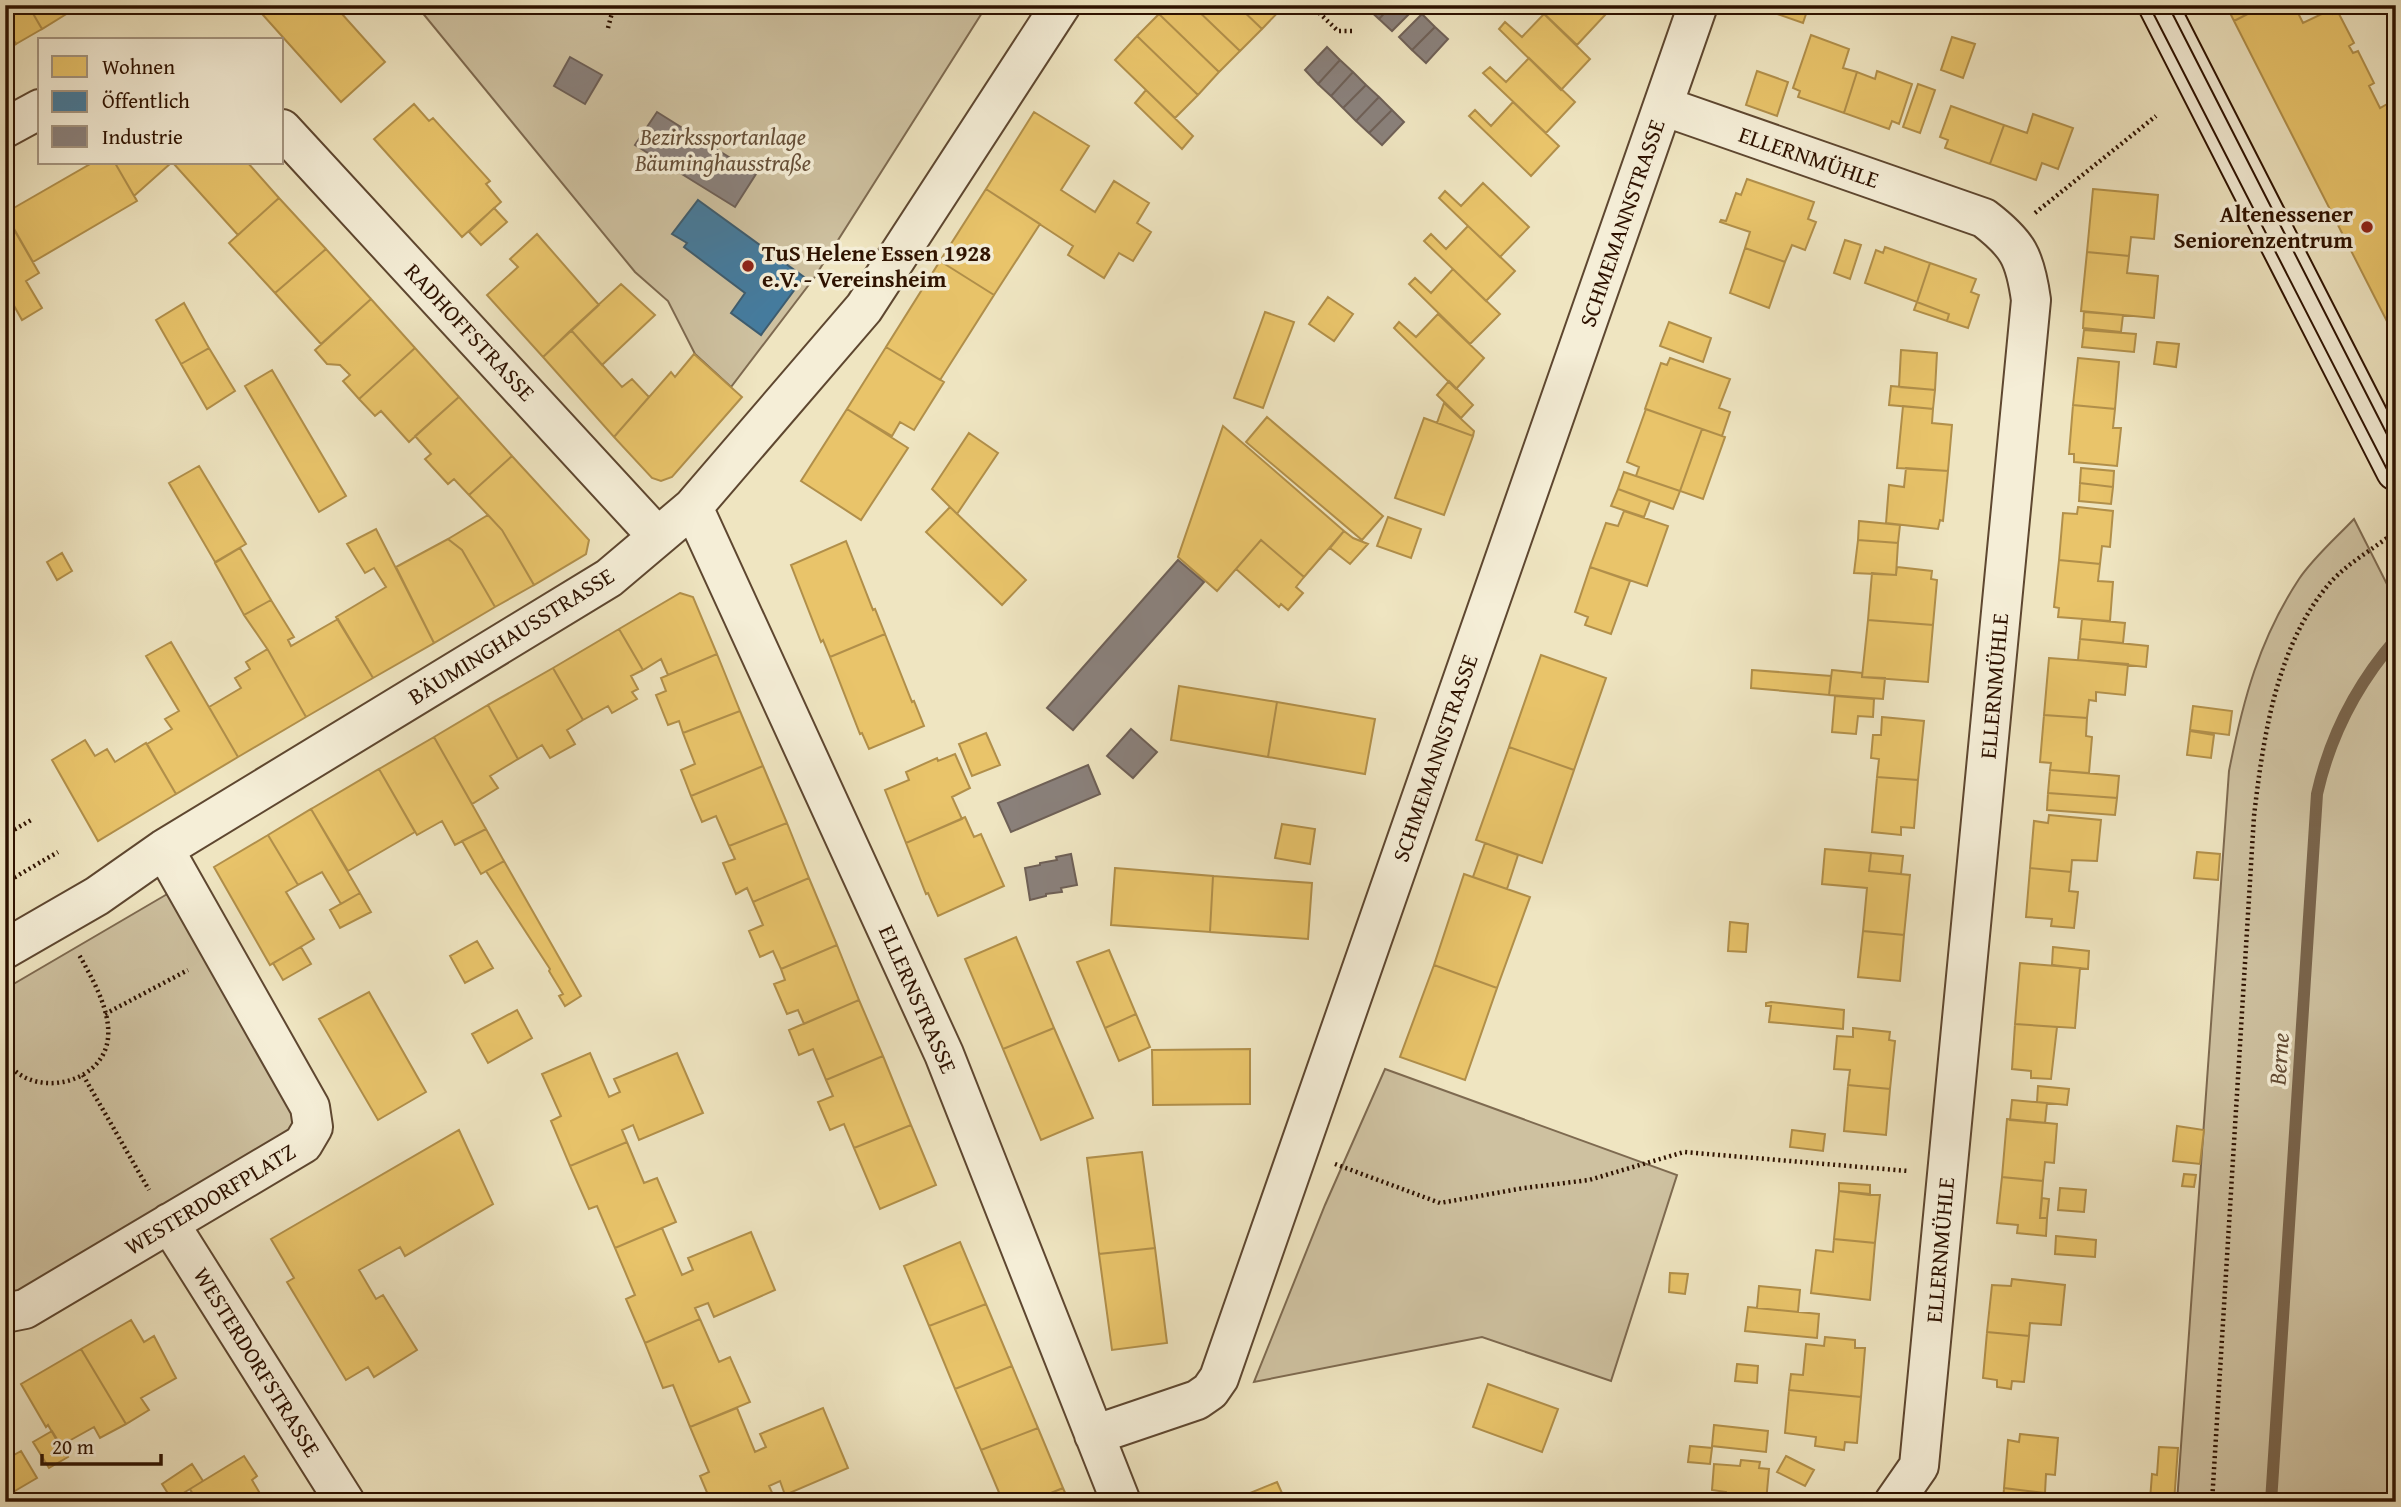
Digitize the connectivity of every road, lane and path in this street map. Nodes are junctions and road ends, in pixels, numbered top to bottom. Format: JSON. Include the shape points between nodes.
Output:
{"nodes":[{"id":1,"x":614,"y":5,"type":"edge"},
{"id":2,"x":1061,"y":5,"type":"edge"},
{"id":3,"x":1311,"y":5,"type":"edge"},
{"id":4,"x":1698,"y":5,"type":"edge"},
{"id":5,"x":2158,"y":5,"type":"edge"},
{"id":6,"x":608,"y":28,"type":"dead end"},
{"id":7,"x":1352,"y":31,"type":"dead end"},
{"id":8,"x":1663,"y":106,"type":"junction"},
{"id":9,"x":38,"y":110,"type":"edge"},
{"id":10,"x":2156,"y":116,"type":"dead end"},
{"id":11,"x":5,"y":128,"type":"edge"},
{"id":12,"x":284,"y":131,"type":"edge"},
{"id":13,"x":2007,"y":236,"type":"junction"},
{"id":14,"x":2396,"y":471,"type":"edge"},
{"id":15,"x":693,"y":507,"type":"junction"},
{"id":16,"x":2396,"y":531,"type":"edge"},
{"id":17,"x":657,"y":536,"type":"junction"},
{"id":18,"x":33,"y":820,"type":"dead end"},
{"id":19,"x":5,"y":835,"type":"edge"},
{"id":20,"x":164,"y":849,"type":"junction"},
{"id":21,"x":58,"y":852,"type":"dead end"},
{"id":22,"x":5,"y":883,"type":"edge"},
{"id":23,"x":5,"y":949,"type":"edge"},
{"id":24,"x":77,"y":951,"type":"dead end"},
{"id":25,"x":224,"y":953,"type":"junction"},
{"id":26,"x":105,"y":1014,"type":"junction"},
{"id":27,"x":5,"y":1059,"type":"edge"},
{"id":28,"x":8,"y":1070,"type":"edge"},
{"id":29,"x":83,"y":1075,"type":"junction"},
{"id":30,"x":1328,"y":1161,"type":"dead end"},
{"id":31,"x":1947,"y":1174,"type":"junction"},
{"id":32,"x":169,"y":1223,"type":"junction"},
{"id":33,"x":5,"y":1313,"type":"edge"},
{"id":34,"x":1094,"y":1434,"type":"junction"},
{"id":35,"x":345,"y":1502,"type":"edge"},
{"id":36,"x":1121,"y":1502,"type":"edge"},
{"id":37,"x":1894,"y":1502,"type":"edge"},
{"id":38,"x":2212,"y":1502,"type":"edge"}],
"edges":[{"from":1,"to":6,"type":"path"},
{"from":2,"to":15,"type":"street","name":"BÄUMINGHAUSSTRASSE","via":[[863,309]]},
{"from":3,"to":7,"type":"path","via":[[1338,31]]},
{"from":4,"to":8,"type":"street","name":"SCHMEMANNSTRASSE"},
{"from":5,"to":14,"type":"street"},
{"from":8,"to":13,"type":"street","name":"ELLERNMÜHLE","via":[[1984,218]]},
{"from":8,"to":34,"type":"street","name":"SCHMEMANNSTRASSE","via":[[1219,1378],[1197,1400]]},
{"from":9,"to":11,"type":"street"},
{"from":10,"to":13,"type":"path"},
{"from":12,"to":17,"type":"street","name":"RADHOFFSTRASSE"},
{"from":13,"to":31,"type":"street","name":"ELLERNMÜHLE","via":[[2027,273],[2031,300]]},
{"from":15,"to":17,"type":"street","name":"BÄUMINGHAUSSTRASSE"},
{"from":15,"to":34,"type":"street","name":"ELLERNSTRASSE","via":[[944,1054]]},
{"from":16,"to":38,"type":"path","via":[[2350,564],[2311,607],[2289,655],[2266,731],[2255,816]]},
{"from":17,"to":20,"type":"street","name":"BÄUMINGHAUSSTRASSE","via":[[609,578]]},
{"from":18,"to":19,"type":"path"},
{"from":20,"to":23,"type":"street","name":"BÄUMINGHAUSSTRASSE","via":[[97,896]]},
{"from":20,"to":25,"type":"street","name":"WESTERDORFPLATZ"},
{"from":21,"to":22,"type":"path"},
{"from":24,"to":26,"type":"path","via":[[96,984]]},
{"from":25,"to":26,"type":"path"},
{"from":25,"to":32,"type":"street","name":"WESTERDORFPLATZ","via":[[310,1107],[313,1127],[303,1144]]},
{"from":26,"to":29,"type":"path","via":[[108,1038],[98,1065]]},
{"from":27,"to":28,"type":"path"},
{"from":28,"to":29,"type":"path","via":[[40,1083],[62,1083]]},
{"from":29,"to":32,"type":"path"},
{"from":30,"to":31,"type":"path","via":[[1440,1203],[1589,1180],[1684,1152]]},
{"from":31,"to":37,"type":"street","name":"ELLERNMÜHLE","via":[[1919,1466]]},
{"from":32,"to":33,"type":"street","name":"WESTERDORFPLATZ","via":[[25,1309]]},
{"from":32,"to":35,"type":"street","name":"WESTERDORFSTRASSE"},
{"from":34,"to":36,"type":"street","name":"ELLERNSTRASSE"}]}
